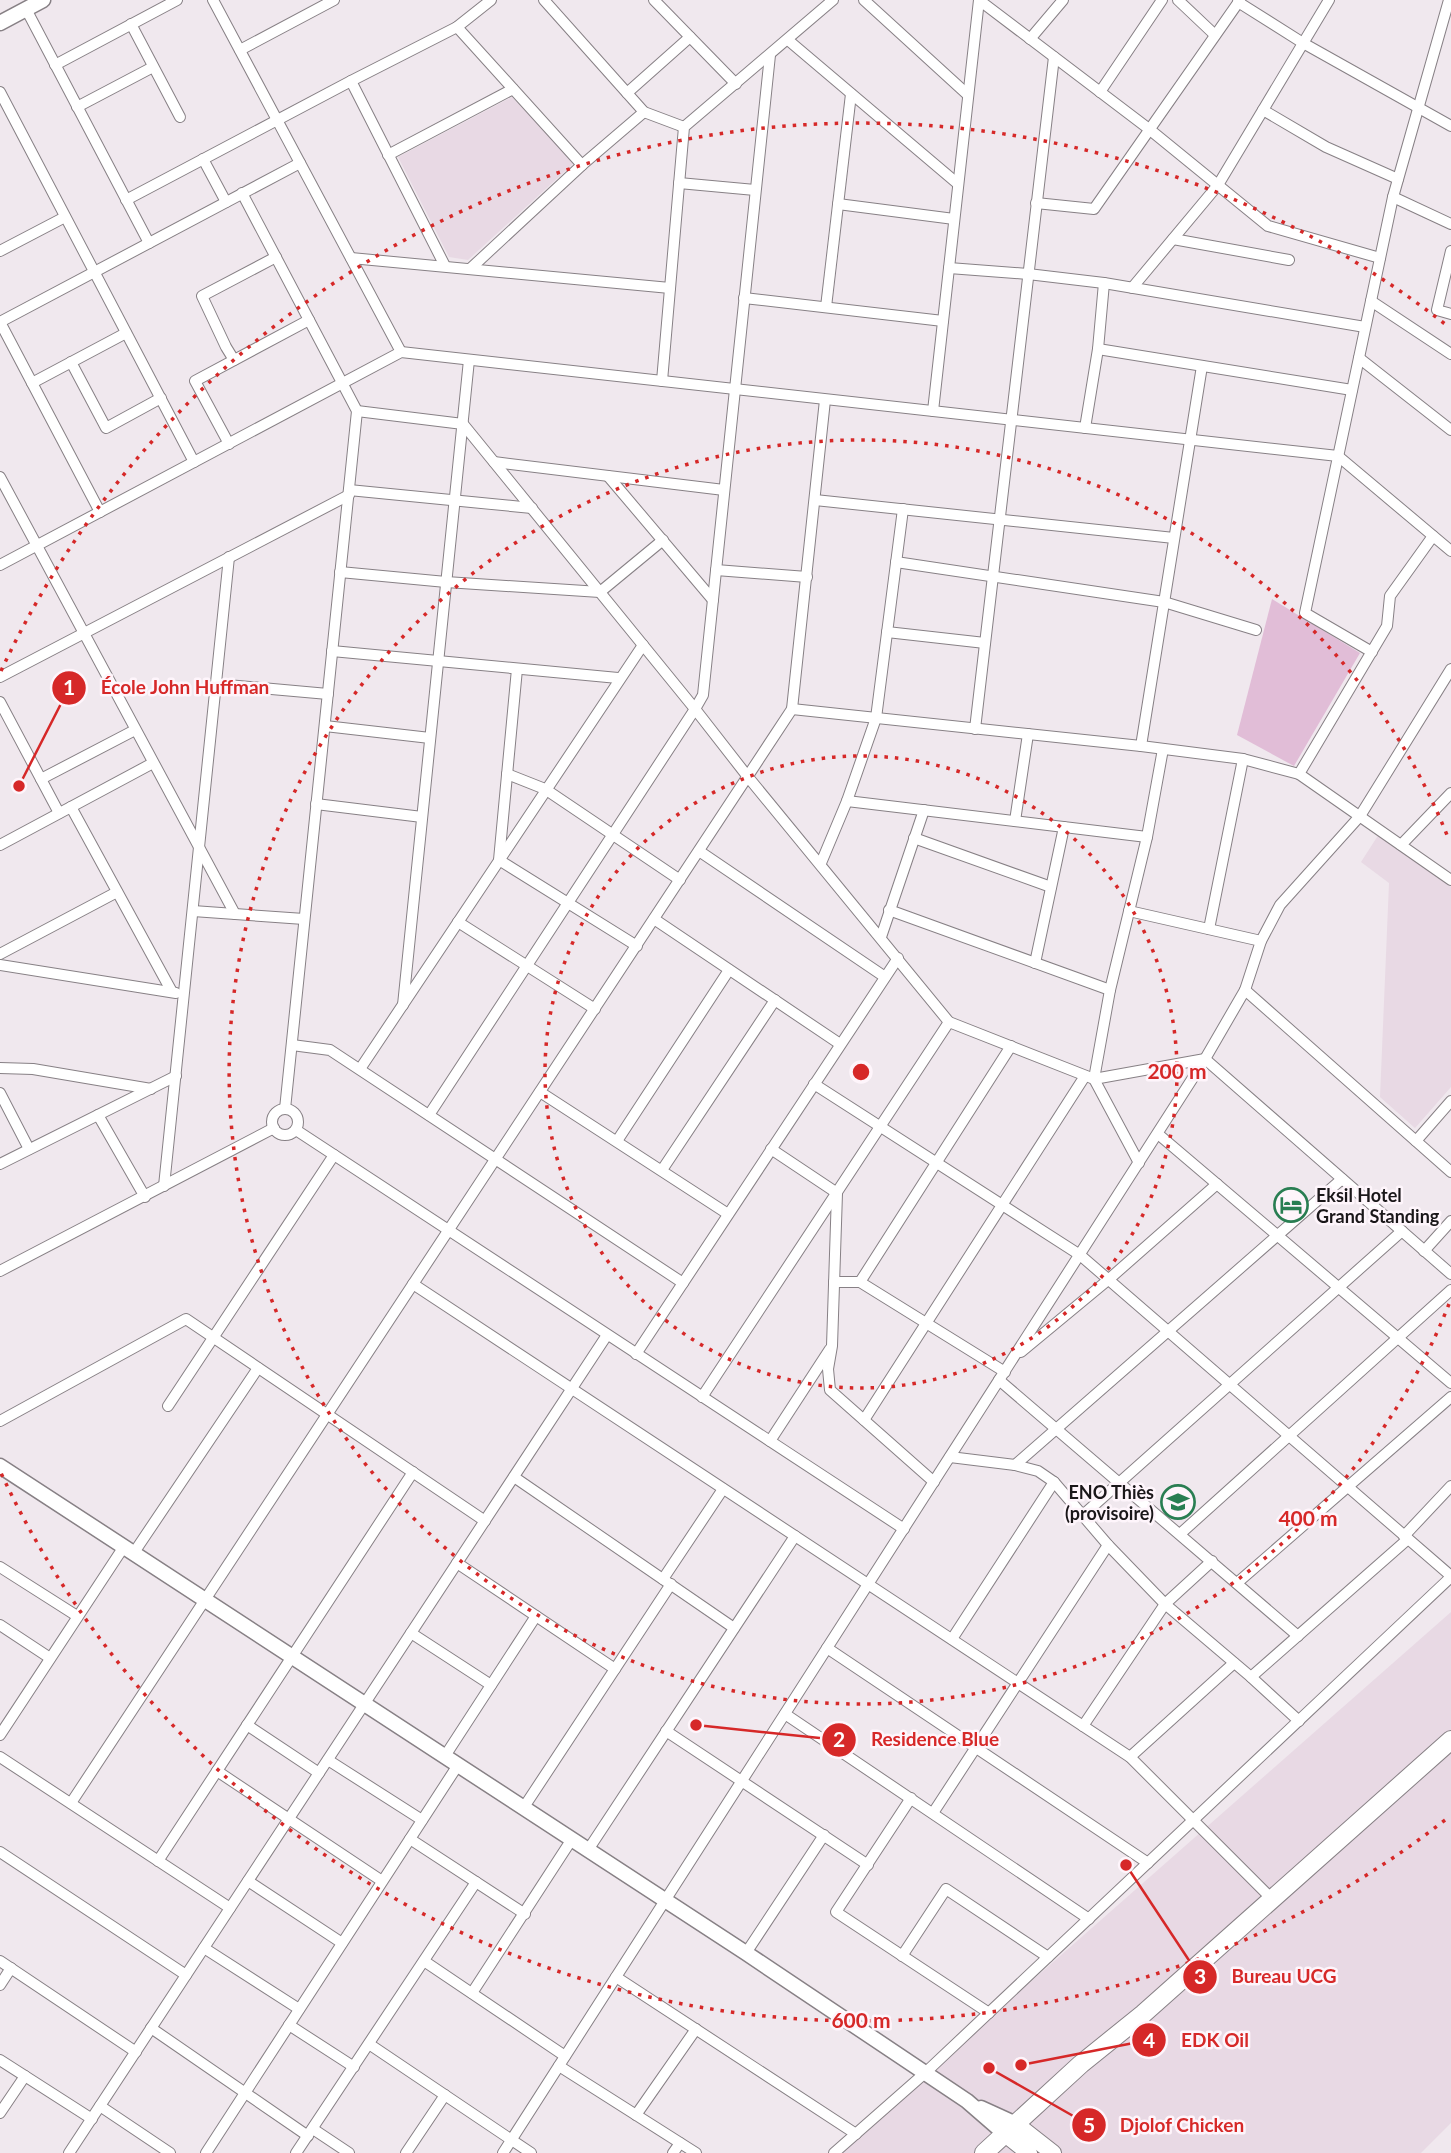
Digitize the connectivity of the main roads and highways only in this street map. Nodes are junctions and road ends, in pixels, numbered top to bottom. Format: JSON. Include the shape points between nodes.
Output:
{"nodes":[{"id":1,"x":1451,"y":1740,"type":"edge"},
{"id":2,"x":1015,"y":2132,"type":"junction"},
{"id":3,"x":984,"y":2153,"type":"edge"},
{"id":4,"x":1000,"y":2153,"type":"edge"},
{"id":5,"x":1029,"y":2153,"type":"edge"},
{"id":6,"x":1053,"y":2153,"type":"edge"}],
"edges":[{"from":1,"to":2,"type":"highway","via":[[1143,2014],[1088,2072]]},
{"from":2,"to":3,"type":"highway"},
{"from":2,"to":4,"type":"highway"},
{"from":2,"to":5,"type":"main road"},
{"from":2,"to":6,"type":"main road"}]}
